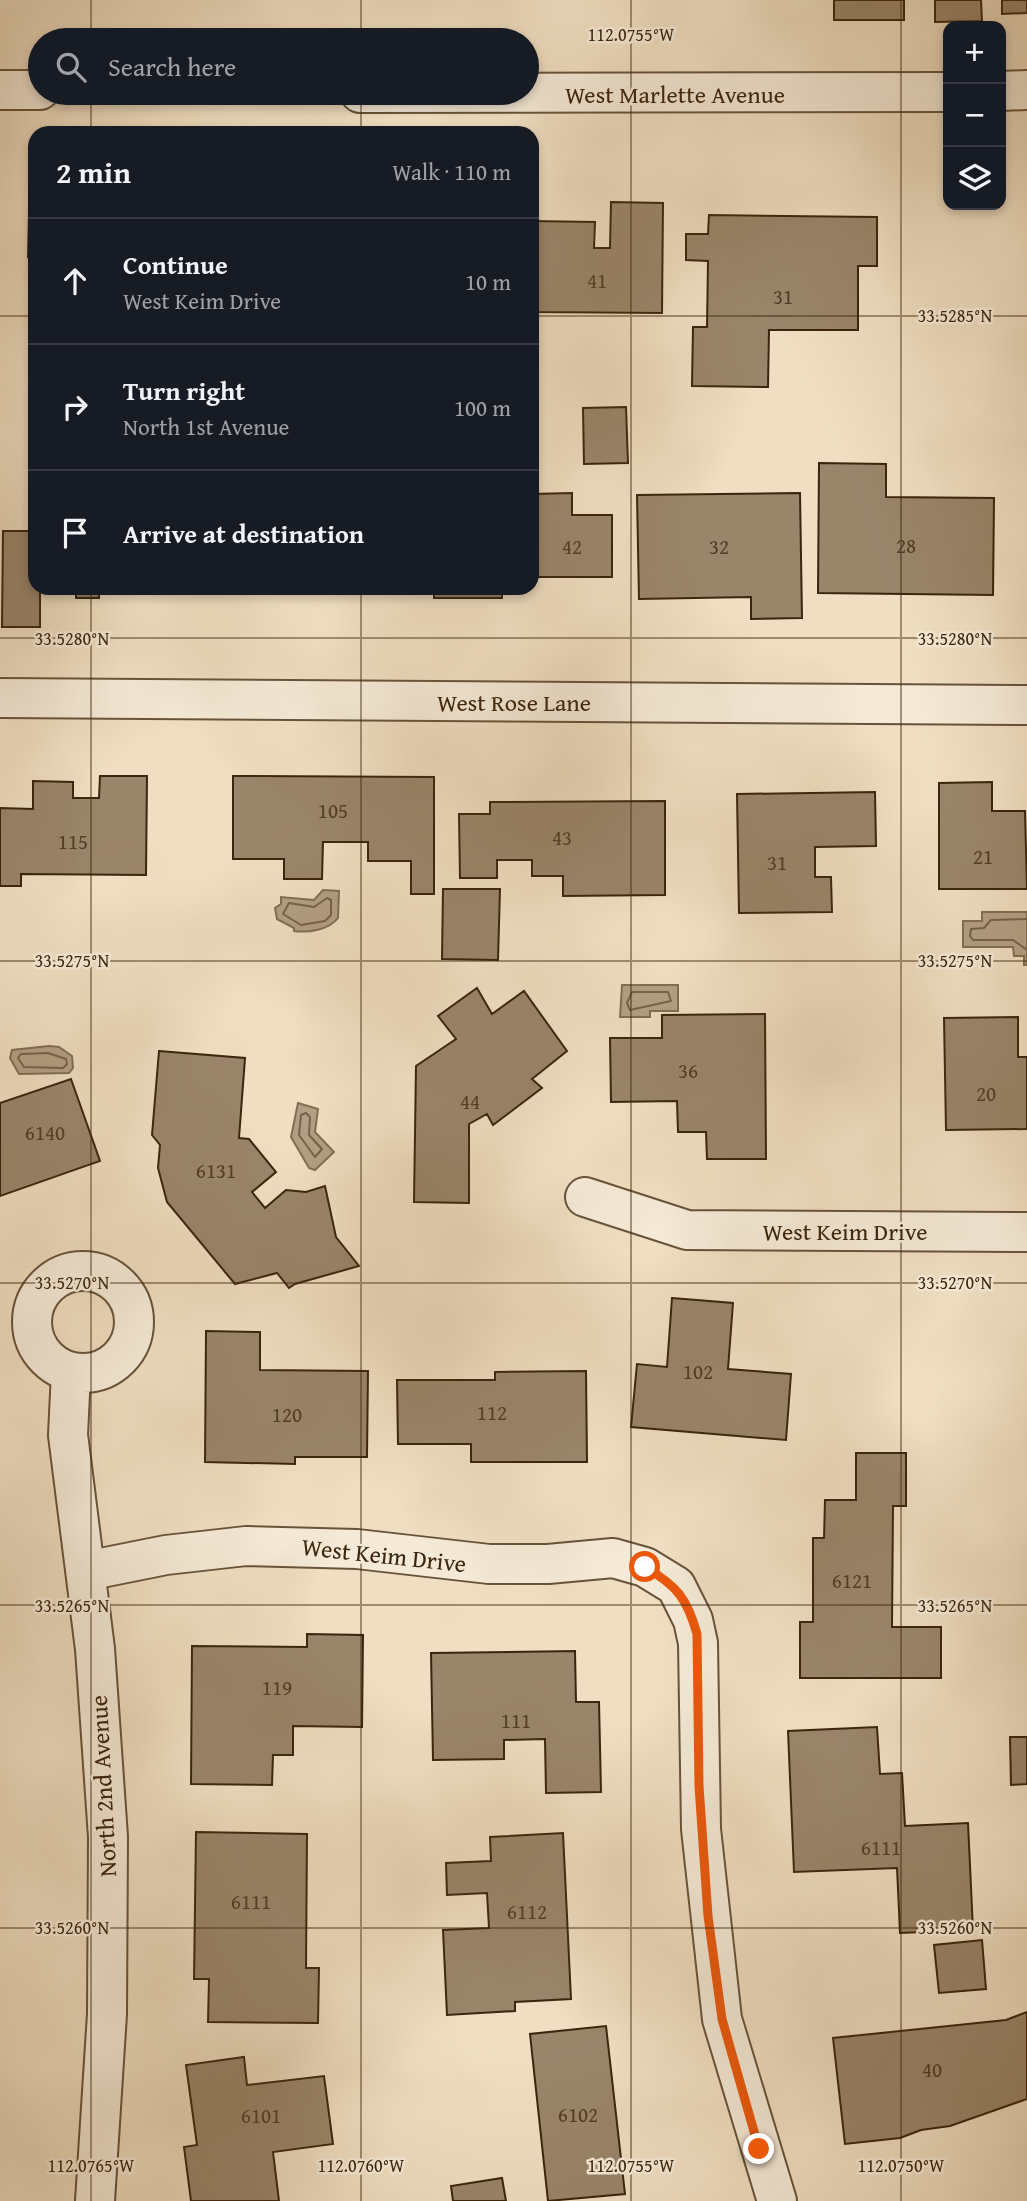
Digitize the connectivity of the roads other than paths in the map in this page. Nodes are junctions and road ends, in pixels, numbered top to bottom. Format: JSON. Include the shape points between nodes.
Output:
{"nodes":[{"id":1,"x":0,"y":90,"type":"edge"},
{"id":2,"x":28,"y":90,"type":"edge"},
{"id":3,"x":1027,"y":90,"type":"edge"},
{"id":4,"x":1006,"y":91,"type":"edge"},
{"id":5,"x":943,"y":92,"type":"edge"},
{"id":6,"x":539,"y":93,"type":"edge"},
{"id":7,"x":0,"y":698,"type":"edge"},
{"id":8,"x":1027,"y":705,"type":"edge"},
{"id":9,"x":585,"y":1197,"type":"dead end"},
{"id":10,"x":1027,"y":1233,"type":"edge"},
{"id":11,"x":71,"y":1372,"type":"dead end"},
{"id":12,"x":86,"y":1571,"type":"junction"},
{"id":13,"x":96,"y":2201,"type":"edge"},
{"id":14,"x":777,"y":2201,"type":"edge"}],
"edges":[{"from":1,"to":2,"type":"street"},
{"from":3,"to":4,"type":"street"},
{"from":5,"to":6,"type":"street","name":"West Marlette Avenue"},
{"from":7,"to":8,"type":"street","name":"West Rose Lane"},
{"from":9,"to":10,"type":"street","name":"West Keim Drive","via":[[687,1230]]},
{"from":11,"to":12,"type":"street","name":"North 2nd Avenue","via":[[68,1435]]},
{"from":12,"to":13,"type":"street","name":"North 2nd Avenue","via":[[102,1724],[108,1869],[107,2014]]},
{"from":12,"to":14,"type":"street","name":"West Keim Drive","via":[[192,1551],[300,1546],[489,1564],[613,1558],[645,1567],[676,1586],[693,1620],[698,1643],[701,1829],[722,2019]]}]}
